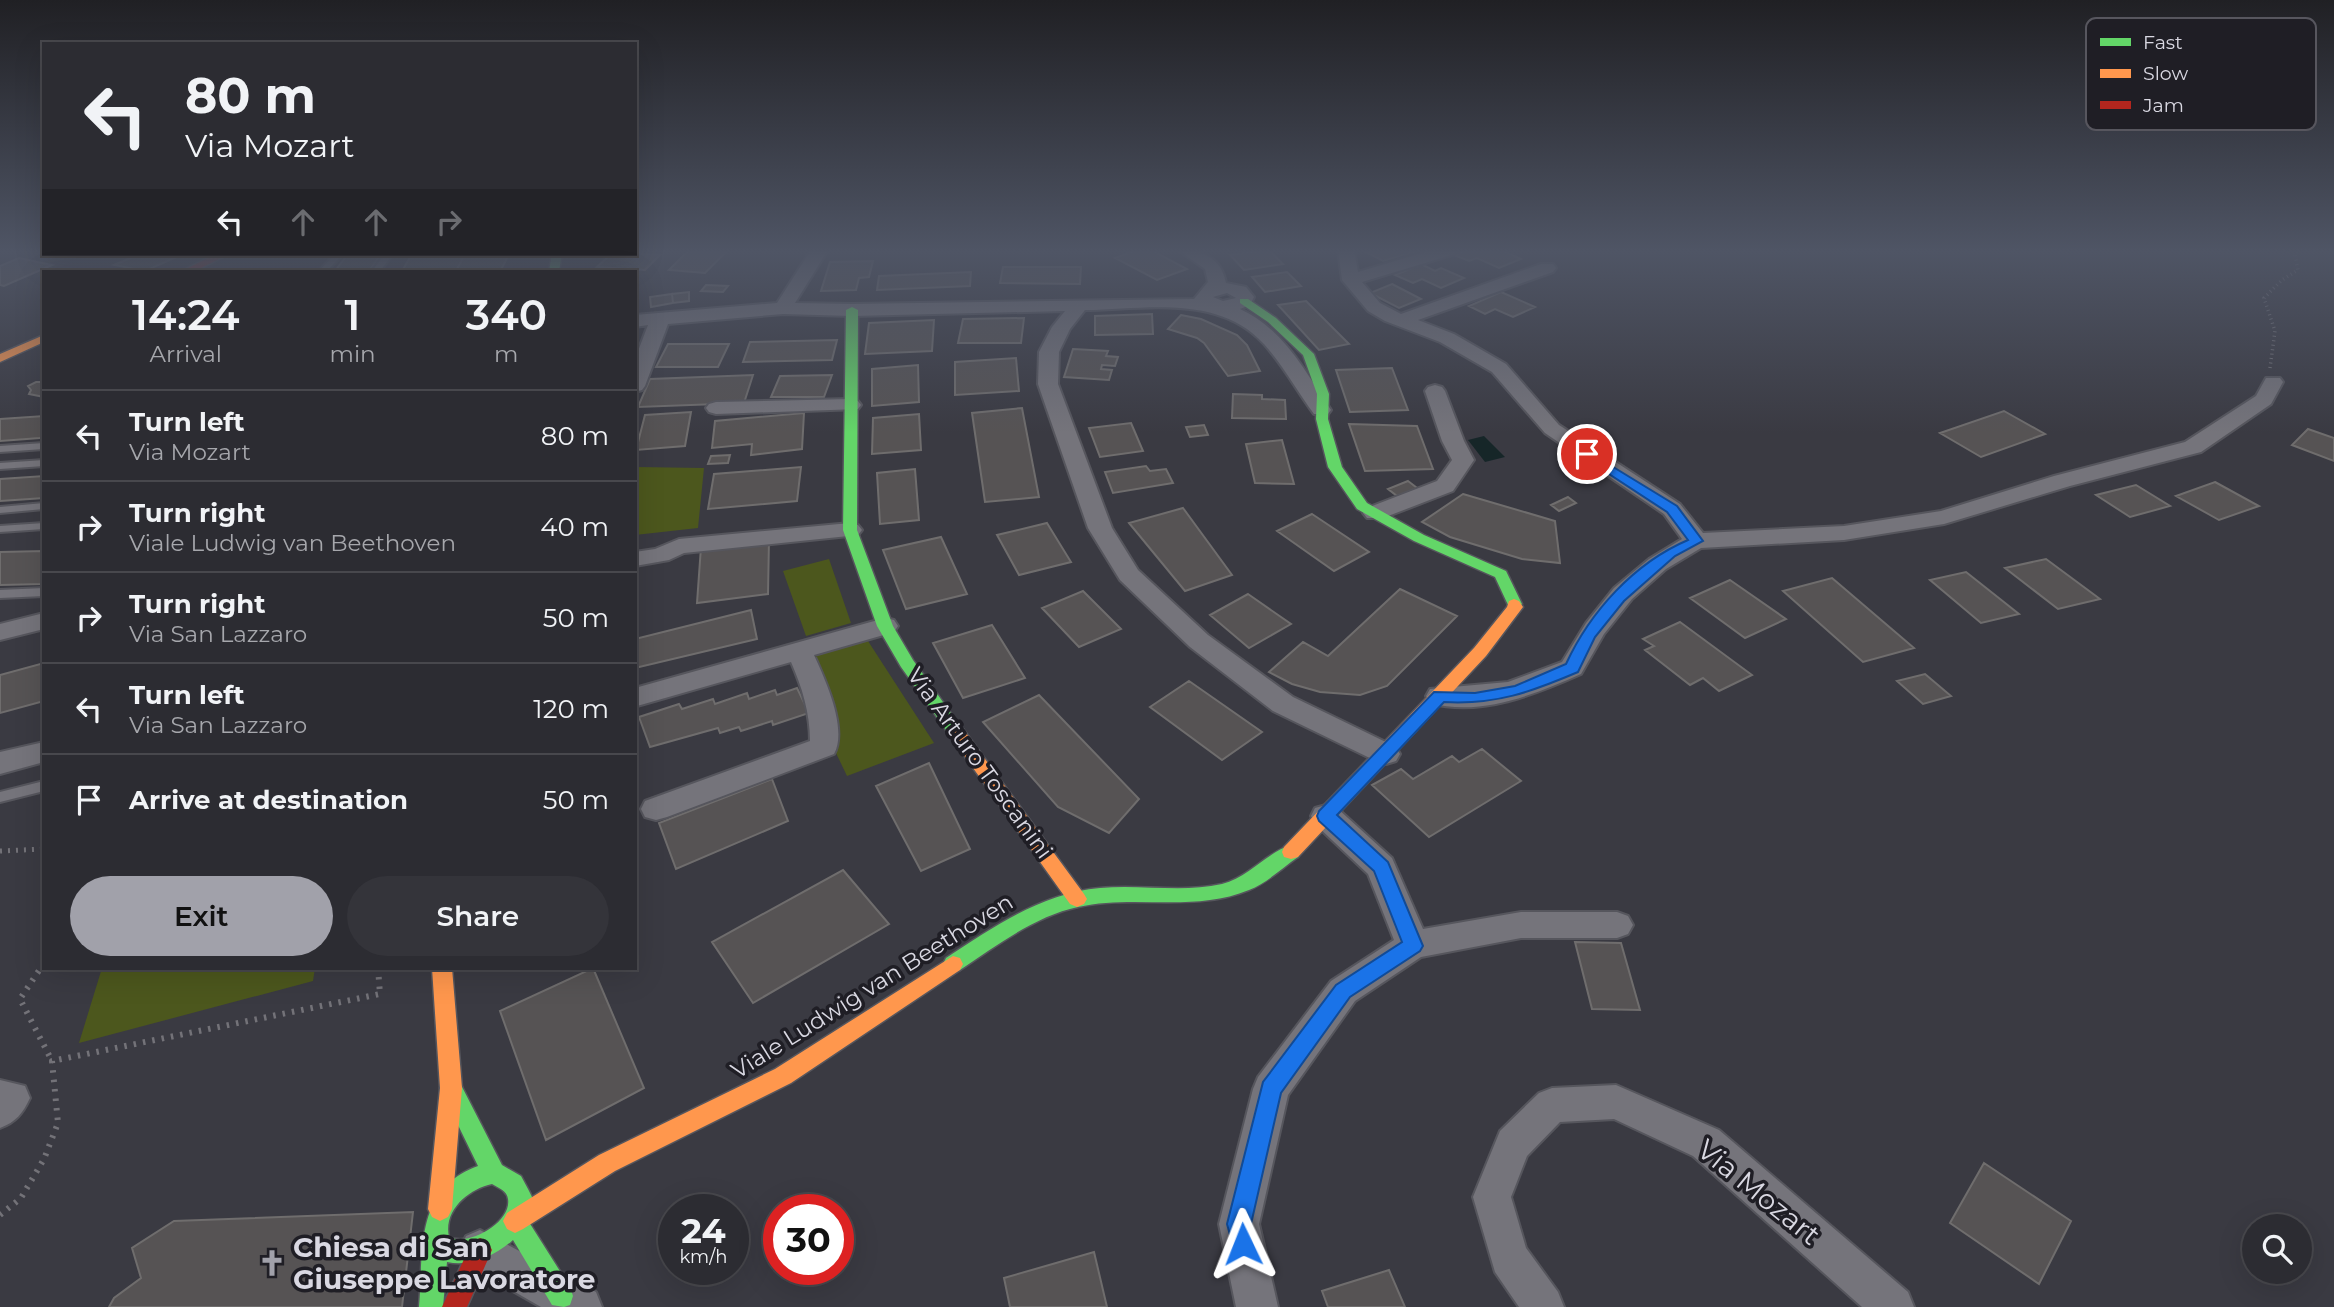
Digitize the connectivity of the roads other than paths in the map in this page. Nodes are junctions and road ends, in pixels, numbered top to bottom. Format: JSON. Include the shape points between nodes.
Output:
{"nodes":[{"id":1,"x":852,"y":310,"type":"edge"},
{"id":2,"x":753,"y":311,"type":"edge"},
{"id":3,"x":1075,"y":311,"type":"edge"},
{"id":4,"x":1233,"y":311,"type":"edge"},
{"id":5,"x":1259,"y":311,"type":"edge"},
{"id":6,"x":1382,"y":311,"type":"edge"},
{"id":7,"x":1426,"y":311,"type":"edge"},
{"id":8,"x":661,"y":317,"type":"junction"},
{"id":9,"x":1401,"y":320,"type":"junction"},
{"id":10,"x":637,"y":321,"type":"edge"},
{"id":11,"x":42,"y":339,"type":"edge"},
{"id":12,"x":0,"y":358,"type":"edge"},
{"id":13,"x":637,"y":381,"type":"edge"},
{"id":14,"x":2273,"y":382,"type":"road end"},
{"id":15,"x":1435,"y":391,"type":"dead end"},
{"id":16,"x":851,"y":405,"type":"junction"},
{"id":17,"x":716,"y":408,"type":"dead end"},
{"id":18,"x":1321,"y":411,"type":"junction"},
{"id":19,"x":42,"y":446,"type":"edge"},
{"id":20,"x":0,"y":449,"type":"edge"},
{"id":21,"x":42,"y":464,"type":"edge"},
{"id":22,"x":0,"y":466,"type":"edge"},
{"id":23,"x":42,"y":506,"type":"edge"},
{"id":24,"x":0,"y":510,"type":"edge"},
{"id":25,"x":1375,"y":513,"type":"junction"},
{"id":26,"x":42,"y":526,"type":"edge"},
{"id":27,"x":0,"y":529,"type":"edge"},
{"id":28,"x":850,"y":530,"type":"junction"},
{"id":29,"x":1696,"y":541,"type":"junction"},
{"id":30,"x":637,"y":559,"type":"edge"},
{"id":31,"x":42,"y":592,"type":"edge"},
{"id":32,"x":0,"y":594,"type":"edge"},
{"id":33,"x":42,"y":622,"type":"edge"},
{"id":34,"x":886,"y":626,"type":"junction"},
{"id":35,"x":0,"y":632,"type":"edge"},
{"id":36,"x":798,"y":649,"type":"junction"},
{"id":37,"x":1440,"y":696,"type":"junction"},
{"id":38,"x":637,"y":697,"type":"edge"},
{"id":39,"x":42,"y":752,"type":"edge"},
{"id":40,"x":1386,"y":754,"type":"junction"},
{"id":41,"x":0,"y":763,"type":"edge"},
{"id":42,"x":42,"y":786,"type":"edge"},
{"id":43,"x":0,"y":797,"type":"edge"},
{"id":44,"x":656,"y":809,"type":"dead end"},
{"id":45,"x":1326,"y":816,"type":"junction"},
{"id":46,"x":1077,"y":899,"type":"junction"},
{"id":47,"x":1617,"y":925,"type":"dead end"},
{"id":48,"x":1413,"y":946,"type":"junction"},
{"id":49,"x":442,"y":970,"type":"edge"},
{"id":50,"x":451,"y":1088,"type":"junction"},
{"id":51,"x":0,"y":1097,"type":"edge"},
{"id":52,"x":0,"y":1111,"type":"edge"},
{"id":53,"x":607,"y":1163,"type":"junction"},
{"id":54,"x":501,"y":1175,"type":"junction"},
{"id":55,"x":568,"y":1188,"type":"junction"},
{"id":56,"x":440,"y":1209,"type":"junction"},
{"id":57,"x":515,"y":1221,"type":"junction"},
{"id":58,"x":437,"y":1237,"type":"junction"},
{"id":59,"x":480,"y":1250,"type":"junction"},
{"id":60,"x":539,"y":1257,"type":"junction"},
{"id":61,"x":571,"y":1301,"type":"edge"},
{"id":62,"x":431,"y":1307,"type":"edge"},
{"id":63,"x":454,"y":1307,"type":"edge"},
{"id":64,"x":1257,"y":1307,"type":"edge"},
{"id":65,"x":1543,"y":1307,"type":"edge"},
{"id":66,"x":1893,"y":1307,"type":"edge"}],
"edges":[{"from":1,"to":16,"type":"street","name":"Via Arturo Toscanini"},
{"from":2,"to":8,"type":"street","name":"Viale Ludwig van Beethoven"},
{"from":3,"to":40,"type":"street","via":[[1049,352],[1048,384],[1100,527],[1129,575],[1199,641],[1283,704]]},
{"from":4,"to":18,"type":"street","name":"Viale Ludwig van Beethoven","via":[[1281,348]]},
{"from":5,"to":18,"type":"street","name":"Viale Ludwig van Beethoven","via":[[1308,354],[1323,394]]},
{"from":6,"to":9,"type":"street"},
{"from":7,"to":9,"type":"street"},
{"from":8,"to":10,"type":"street","name":"Viale Ludwig van Beethoven"},
{"from":8,"to":13,"type":"street"},
{"from":9,"to":29,"type":"street","via":[[1447,338],[1499,368],[1552,429],[1672,509]]},
{"from":11,"to":12,"type":"street"},
{"from":14,"to":29,"type":"street","via":[[2264,400],[2193,447],[1944,517],[1844,533]]},
{"from":15,"to":25,"type":"street","via":[[1463,460],[1445,486]]},
{"from":16,"to":17,"type":"street"},
{"from":16,"to":28,"type":"street","name":"Via Arturo Toscanini"},
{"from":18,"to":25,"type":"street","name":"Viale Ludwig van Beethoven","via":[[1335,467],[1362,506]]},
{"from":19,"to":20,"type":"lane"},
{"from":21,"to":22,"type":"lane"},
{"from":23,"to":24,"type":"lane"},
{"from":25,"to":37,"type":"street","name":"Viale Ludwig van Beethoven","via":[[1501,574],[1515,607]]},
{"from":26,"to":27,"type":"lane"},
{"from":28,"to":30,"type":"street","via":[[679,547]]},
{"from":28,"to":34,"type":"street","name":"Via Arturo Toscanini"},
{"from":29,"to":37,"type":"street","via":[[1670,553],[1618,598],[1588,635],[1572,668],[1518,691],[1475,698]]},
{"from":31,"to":32,"type":"lane"},
{"from":33,"to":35,"type":"street"},
{"from":34,"to":36,"type":"street"},
{"from":34,"to":46,"type":"street","name":"Via Arturo Toscanini","via":[[907,663]]},
{"from":36,"to":38,"type":"street"},
{"from":36,"to":44,"type":"street","via":[[814,683],[825,726],[824,747]]},
{"from":37,"to":40,"type":"street","name":"Viale Ludwig van Beethoven"},
{"from":39,"to":41,"type":"street"},
{"from":40,"to":45,"type":"street","name":"Viale Ludwig van Beethoven"},
{"from":42,"to":43,"type":"lane"},
{"from":45,"to":46,"type":"street","name":"Viale Ludwig van Beethoven","via":[[1293,850],[1243,885],[1198,896]]},
{"from":45,"to":48,"type":"street","via":[[1381,867]]},
{"from":46,"to":53,"type":"street","name":"Viale Ludwig van Beethoven","via":[[995,936],[783,1076]]},
{"from":47,"to":48,"type":"street","via":[[1521,925]]},
{"from":48,"to":64,"type":"street","via":[[1343,991],[1271,1089],[1239,1224]]},
{"from":49,"to":50,"type":"street"},
{"from":50,"to":54,"type":"street"},
{"from":50,"to":56,"type":"street"},
{"from":51,"to":52,"type":"street","via":[[12,1098]]},
{"from":53,"to":54,"type":"street"},
{"from":53,"to":55,"type":"street","name":"Viale Ludwig van Beethoven"},
{"from":54,"to":56,"type":"street","via":[[466,1182]]},
{"from":54,"to":57,"type":"street","via":[[514,1181],[521,1195]]},
{"from":55,"to":57,"type":"street","name":"Viale Ludwig van Beethoven"},
{"from":55,"to":60,"type":"street","via":[[549,1221]]},
{"from":56,"to":58,"type":"street"},
{"from":57,"to":59,"type":"street"},
{"from":57,"to":60,"type":"street"},
{"from":58,"to":59,"type":"street","via":[[454,1252]]},
{"from":58,"to":62,"type":"street"},
{"from":59,"to":61,"type":"street"},
{"from":59,"to":63,"type":"street"},
{"from":60,"to":61,"type":"street"},
{"from":65,"to":66,"type":"street","name":"Via Mozart","via":[[1509,1258],[1492,1197],[1513,1144],[1552,1105],[1616,1102],[1706,1143]]}]}
